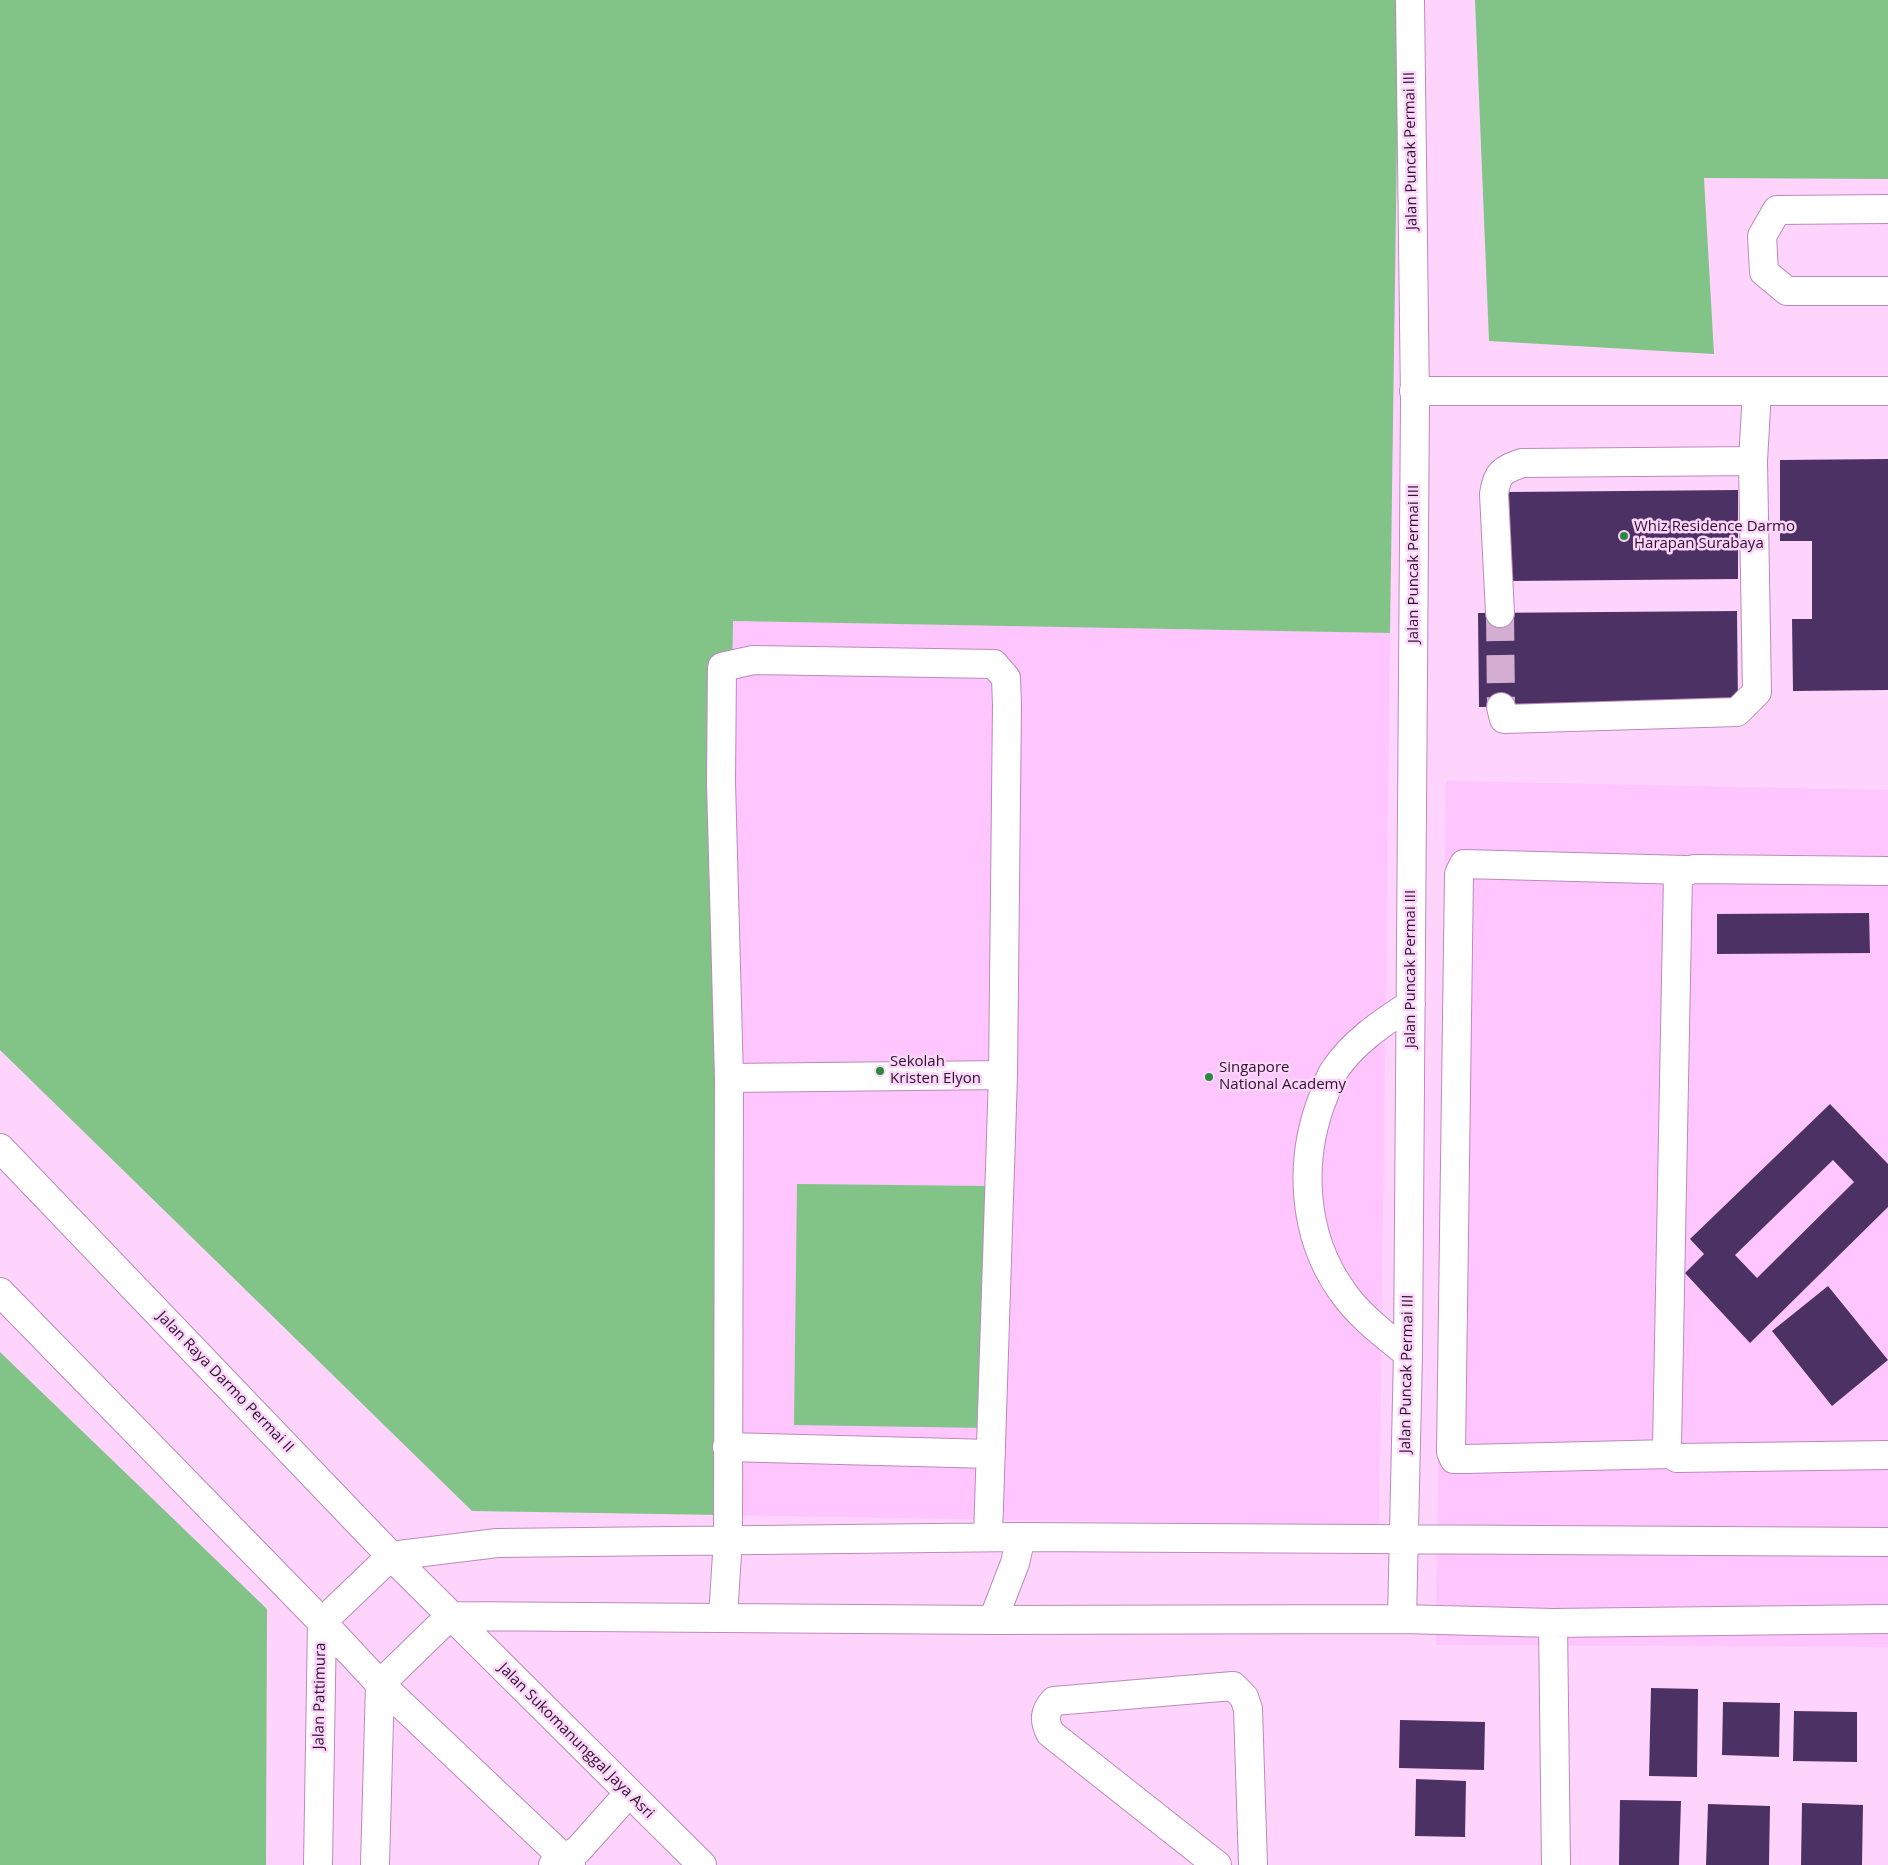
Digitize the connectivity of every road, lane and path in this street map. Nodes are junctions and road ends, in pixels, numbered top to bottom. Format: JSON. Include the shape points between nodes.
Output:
{"nodes":[{"id":1,"x":1410,"y":0,"type":"edge"},
{"id":2,"x":1888,"y":208,"type":"edge"},
{"id":3,"x":1888,"y":291,"type":"edge"},
{"id":4,"x":1757,"y":391,"type":"junction"},
{"id":5,"x":1888,"y":391,"type":"edge"},
{"id":6,"x":1415,"y":396,"type":"junction"},
{"id":7,"x":1753,"y":461,"type":"junction"},
{"id":8,"x":1500,"y":613,"type":"tunnel mouth"},
{"id":9,"x":1501,"y":707,"type":"dead end"},
{"id":10,"x":1685,"y":870,"type":"junction"},
{"id":11,"x":1888,"y":871,"type":"edge"},
{"id":12,"x":1411,"y":1004,"type":"junction"},
{"id":13,"x":1003,"y":1075,"type":"junction"},
{"id":14,"x":729,"y":1078,"type":"junction"},
{"id":15,"x":0,"y":1148,"type":"edge"},
{"id":16,"x":0,"y":1292,"type":"edge"},
{"id":17,"x":1408,"y":1354,"type":"junction"},
{"id":18,"x":727,"y":1447,"type":"junction"},
{"id":19,"x":991,"y":1454,"type":"junction"},
{"id":20,"x":1670,"y":1454,"type":"junction"},
{"id":21,"x":1888,"y":1455,"type":"edge"},
{"id":22,"x":988,"y":1537,"type":"junction"},
{"id":23,"x":1020,"y":1537,"type":"junction"},
{"id":24,"x":1404,"y":1538,"type":"junction"},
{"id":25,"x":728,"y":1539,"type":"junction"},
{"id":26,"x":1888,"y":1542,"type":"edge"},
{"id":27,"x":391,"y":1556,"type":"junction"},
{"id":28,"x":450,"y":1616,"type":"junction"},
{"id":29,"x":723,"y":1617,"type":"junction"},
{"id":30,"x":1402,"y":1619,"type":"junction"},
{"id":31,"x":1888,"y":1619,"type":"edge"},
{"id":32,"x":993,"y":1620,"type":"junction"},
{"id":33,"x":322,"y":1622,"type":"junction"},
{"id":34,"x":1553,"y":1623,"type":"junction"},
{"id":35,"x":380,"y":1684,"type":"junction"},
{"id":36,"x":629,"y":1793,"type":"junction"},
{"id":37,"x":563,"y":1863,"type":"edge"},
{"id":38,"x":318,"y":1865,"type":"edge"},
{"id":39,"x":375,"y":1865,"type":"edge"},
{"id":40,"x":702,"y":1865,"type":"edge"},
{"id":41,"x":1216,"y":1865,"type":"edge"},
{"id":42,"x":1253,"y":1865,"type":"edge"},
{"id":43,"x":1556,"y":1865,"type":"edge"}],
"edges":[{"from":1,"to":6,"type":"street","name":"Jalan Puncak Permai III"},
{"from":2,"to":3,"type":"street","via":[[1777,210],[1762,236],[1764,272],[1788,291]]},
{"from":4,"to":5,"type":"street"},
{"from":4,"to":6,"type":"street"},
{"from":4,"to":7,"type":"street"},
{"from":6,"to":12,"type":"street","name":"Jalan Puncak Permai III"},
{"from":7,"to":8,"type":"street","via":[[1522,463],[1506,469],[1497,478],[1494,494]]},
{"from":7,"to":9,"type":"street","via":[[1757,692],[1737,712],[1504,719]]},
{"from":10,"to":11,"type":"street"},
{"from":10,"to":20,"type":"street","via":[[1678,874],[1667,1436]]},
{"from":10,"to":20,"type":"street","via":[[1464,864],[1459,874],[1451,1452],[1454,1459]]},
{"from":12,"to":17,"type":"street","name":"Jalan Puncak Permai III"},
{"from":12,"to":17,"type":"street","via":[[1354,1046],[1333,1072],[1314,1119],[1306,1173],[1319,1250],[1342,1292],[1368,1320]]},
{"from":13,"to":14,"type":"street"},
{"from":13,"to":14,"type":"street","via":[[1006,678],[994,664],[753,660],[722,667],[721,782]]},
{"from":13,"to":19,"type":"street"},
{"from":14,"to":18,"type":"street"},
{"from":15,"to":27,"type":"street","name":"Jalan Raya Darmo Permai II"},
{"from":16,"to":33,"type":"street"},
{"from":17,"to":24,"type":"street","name":"Jalan Puncak Permai III"},
{"from":18,"to":19,"type":"street"},
{"from":18,"to":25,"type":"street"},
{"from":19,"to":22,"type":"street"},
{"from":20,"to":21,"type":"street","via":[[1677,1458]]},
{"from":22,"to":23,"type":"street"},
{"from":22,"to":25,"type":"street"},
{"from":23,"to":24,"type":"street"},
{"from":23,"to":32,"type":"street","via":[[1016,1562]]},
{"from":24,"to":26,"type":"street"},
{"from":24,"to":30,"type":"street","name":"Jalan Puncak Permai III"},
{"from":25,"to":27,"type":"street","via":[[497,1544]]},
{"from":25,"to":29,"type":"street"},
{"from":27,"to":28,"type":"street","name":"Jalan Raya Darmo Permai II"},
{"from":27,"to":33,"type":"street","name":"Jalan Pattimura"},
{"from":28,"to":29,"type":"street"},
{"from":28,"to":35,"type":"street"},
{"from":28,"to":36,"type":"street","name":"Jalan Sukomanunggal Jaya Asri"},
{"from":29,"to":32,"type":"street"},
{"from":30,"to":32,"type":"street"},
{"from":30,"to":34,"type":"street"},
{"from":31,"to":34,"type":"street"},
{"from":33,"to":35,"type":"street"},
{"from":33,"to":38,"type":"street","name":"Jalan Pattimura"},
{"from":34,"to":43,"type":"street"},
{"from":35,"to":37,"type":"street"},
{"from":35,"to":39,"type":"street"},
{"from":36,"to":37,"type":"street"},
{"from":36,"to":40,"type":"street","name":"Jalan Sukomanunggal Jaya Asri"},
{"from":41,"to":42,"type":"street","via":[[1050,1733],[1045,1715],[1054,1701],[1233,1686],[1244,1697],[1248,1709]]}]}
